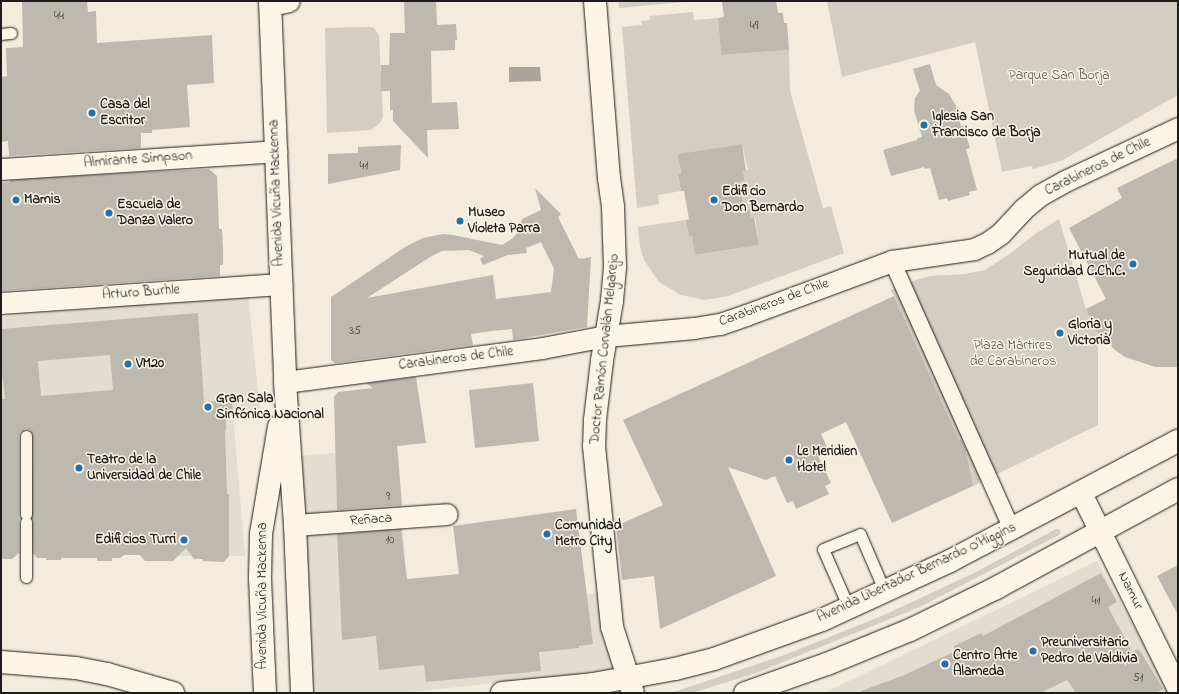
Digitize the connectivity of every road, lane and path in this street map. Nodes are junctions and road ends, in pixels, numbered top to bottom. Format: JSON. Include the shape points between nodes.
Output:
{"nodes":[{"id":1,"x":595,"y":1,"type":"edge"},
{"id":2,"x":275,"y":2,"type":"edge"},
{"id":3,"x":1178,"y":128,"type":"edge"},
{"id":4,"x":276,"y":151,"type":"junction"},
{"id":5,"x":1,"y":169,"type":"edge"},
{"id":6,"x":892,"y":261,"type":"junction"},
{"id":7,"x":281,"y":284,"type":"junction"},
{"id":8,"x":1,"y":303,"type":"edge"},
{"id":9,"x":606,"y":336,"type":"junction"},
{"id":10,"x":285,"y":382,"type":"junction"},
{"id":11,"x":26,"y":436,"type":"dead end"},
{"id":12,"x":1178,"y":441,"type":"edge"},
{"id":13,"x":1178,"y":489,"type":"edge"},
{"id":14,"x":1081,"y":493,"type":"junction"},
{"id":15,"x":447,"y":514,"type":"dead end"},
{"id":16,"x":295,"y":525,"type":"junction"},
{"id":17,"x":1012,"y":529,"type":"junction"},
{"id":18,"x":1101,"y":532,"type":"junction"},
{"id":19,"x":26,"y":577,"type":"dead end"},
{"id":20,"x":885,"y":592,"type":"junction"},
{"id":21,"x":849,"y":608,"type":"junction"},
{"id":22,"x":1,"y":662,"type":"edge"},
{"id":23,"x":631,"y":686,"type":"edge"},
{"id":24,"x":1178,"y":689,"type":"edge"},
{"id":25,"x":173,"y":693,"type":"edge"},
{"id":26,"x":265,"y":693,"type":"edge"},
{"id":27,"x":302,"y":693,"type":"edge"},
{"id":28,"x":502,"y":693,"type":"edge"},
{"id":29,"x":745,"y":693,"type":"edge"}],
"edges":[{"from":1,"to":9,"type":"main road","name":"Doctor Ramón Corvalán Melgarejo","via":[[615,237],[612,301]]},
{"from":2,"to":4,"type":"main road","name":"Avenida Vicuña Mackenna"},
{"from":3,"to":6,"type":"street","name":"Carabineros de Chile","via":[[1040,195],[1000,234],[987,243],[968,251]]},
{"from":4,"to":5,"type":"street","name":"Almirante Simpson"},
{"from":4,"to":7,"type":"main road","name":"Avenida Vicuña Mackenna"},
{"from":6,"to":9,"type":"street","name":"Carabineros de Chile","via":[[720,324]]},
{"from":6,"to":17,"type":"street"},
{"from":7,"to":8,"type":"street","name":"Arturo Burhle"},
{"from":7,"to":10,"type":"main road","name":"Avenida Vicuña Mackenna"},
{"from":9,"to":10,"type":"street","name":"Carabineros de Chile","via":[[542,348]]},
{"from":9,"to":23,"type":"main road","name":"Doctor Ramón Corvalán Melgarejo","via":[[595,420],[595,452],[612,627]]},
{"from":10,"to":16,"type":"main road","name":"Avenida Vicuña Mackenna"},
{"from":10,"to":26,"type":"main road","name":"Avenida Vicuña Mackenna","via":[[261,534],[260,578]]},
{"from":11,"to":19,"type":"lane"},
{"from":12,"to":14,"type":"main road","name":"Avenida Libertador Bernardo O'Higgins"},
{"from":13,"to":18,"type":"main road"},
{"from":14,"to":17,"type":"main road","name":"Avenida Libertador Bernardo O'Higgins"},
{"from":14,"to":18,"type":"street","name":"Namur"},
{"from":15,"to":16,"type":"street","name":"Reñaca"},
{"from":16,"to":27,"type":"main road","name":"Avenida Vicuña Mackenna"},
{"from":17,"to":20,"type":"main road","name":"Avenida Libertador Bernardo O'Higgins"},
{"from":18,"to":24,"type":"street","name":"Namur"},
{"from":18,"to":29,"type":"main road","via":[[910,630],[840,659]]},
{"from":20,"to":21,"type":"main road","name":"Avenida Libertador Bernardo O'Higgins"},
{"from":20,"to":21,"type":"lane","via":[[860,534],[823,549]]},
{"from":21,"to":23,"type":"main road","name":"Avenida Libertador Bernardo O'Higgins","via":[[714,659]]},
{"from":22,"to":25,"type":"main road","via":[[76,668]]},
{"from":23,"to":28,"type":"main road","name":"Avenida Libertador Bernardo O'Higgins","via":[[593,684]]}]}
